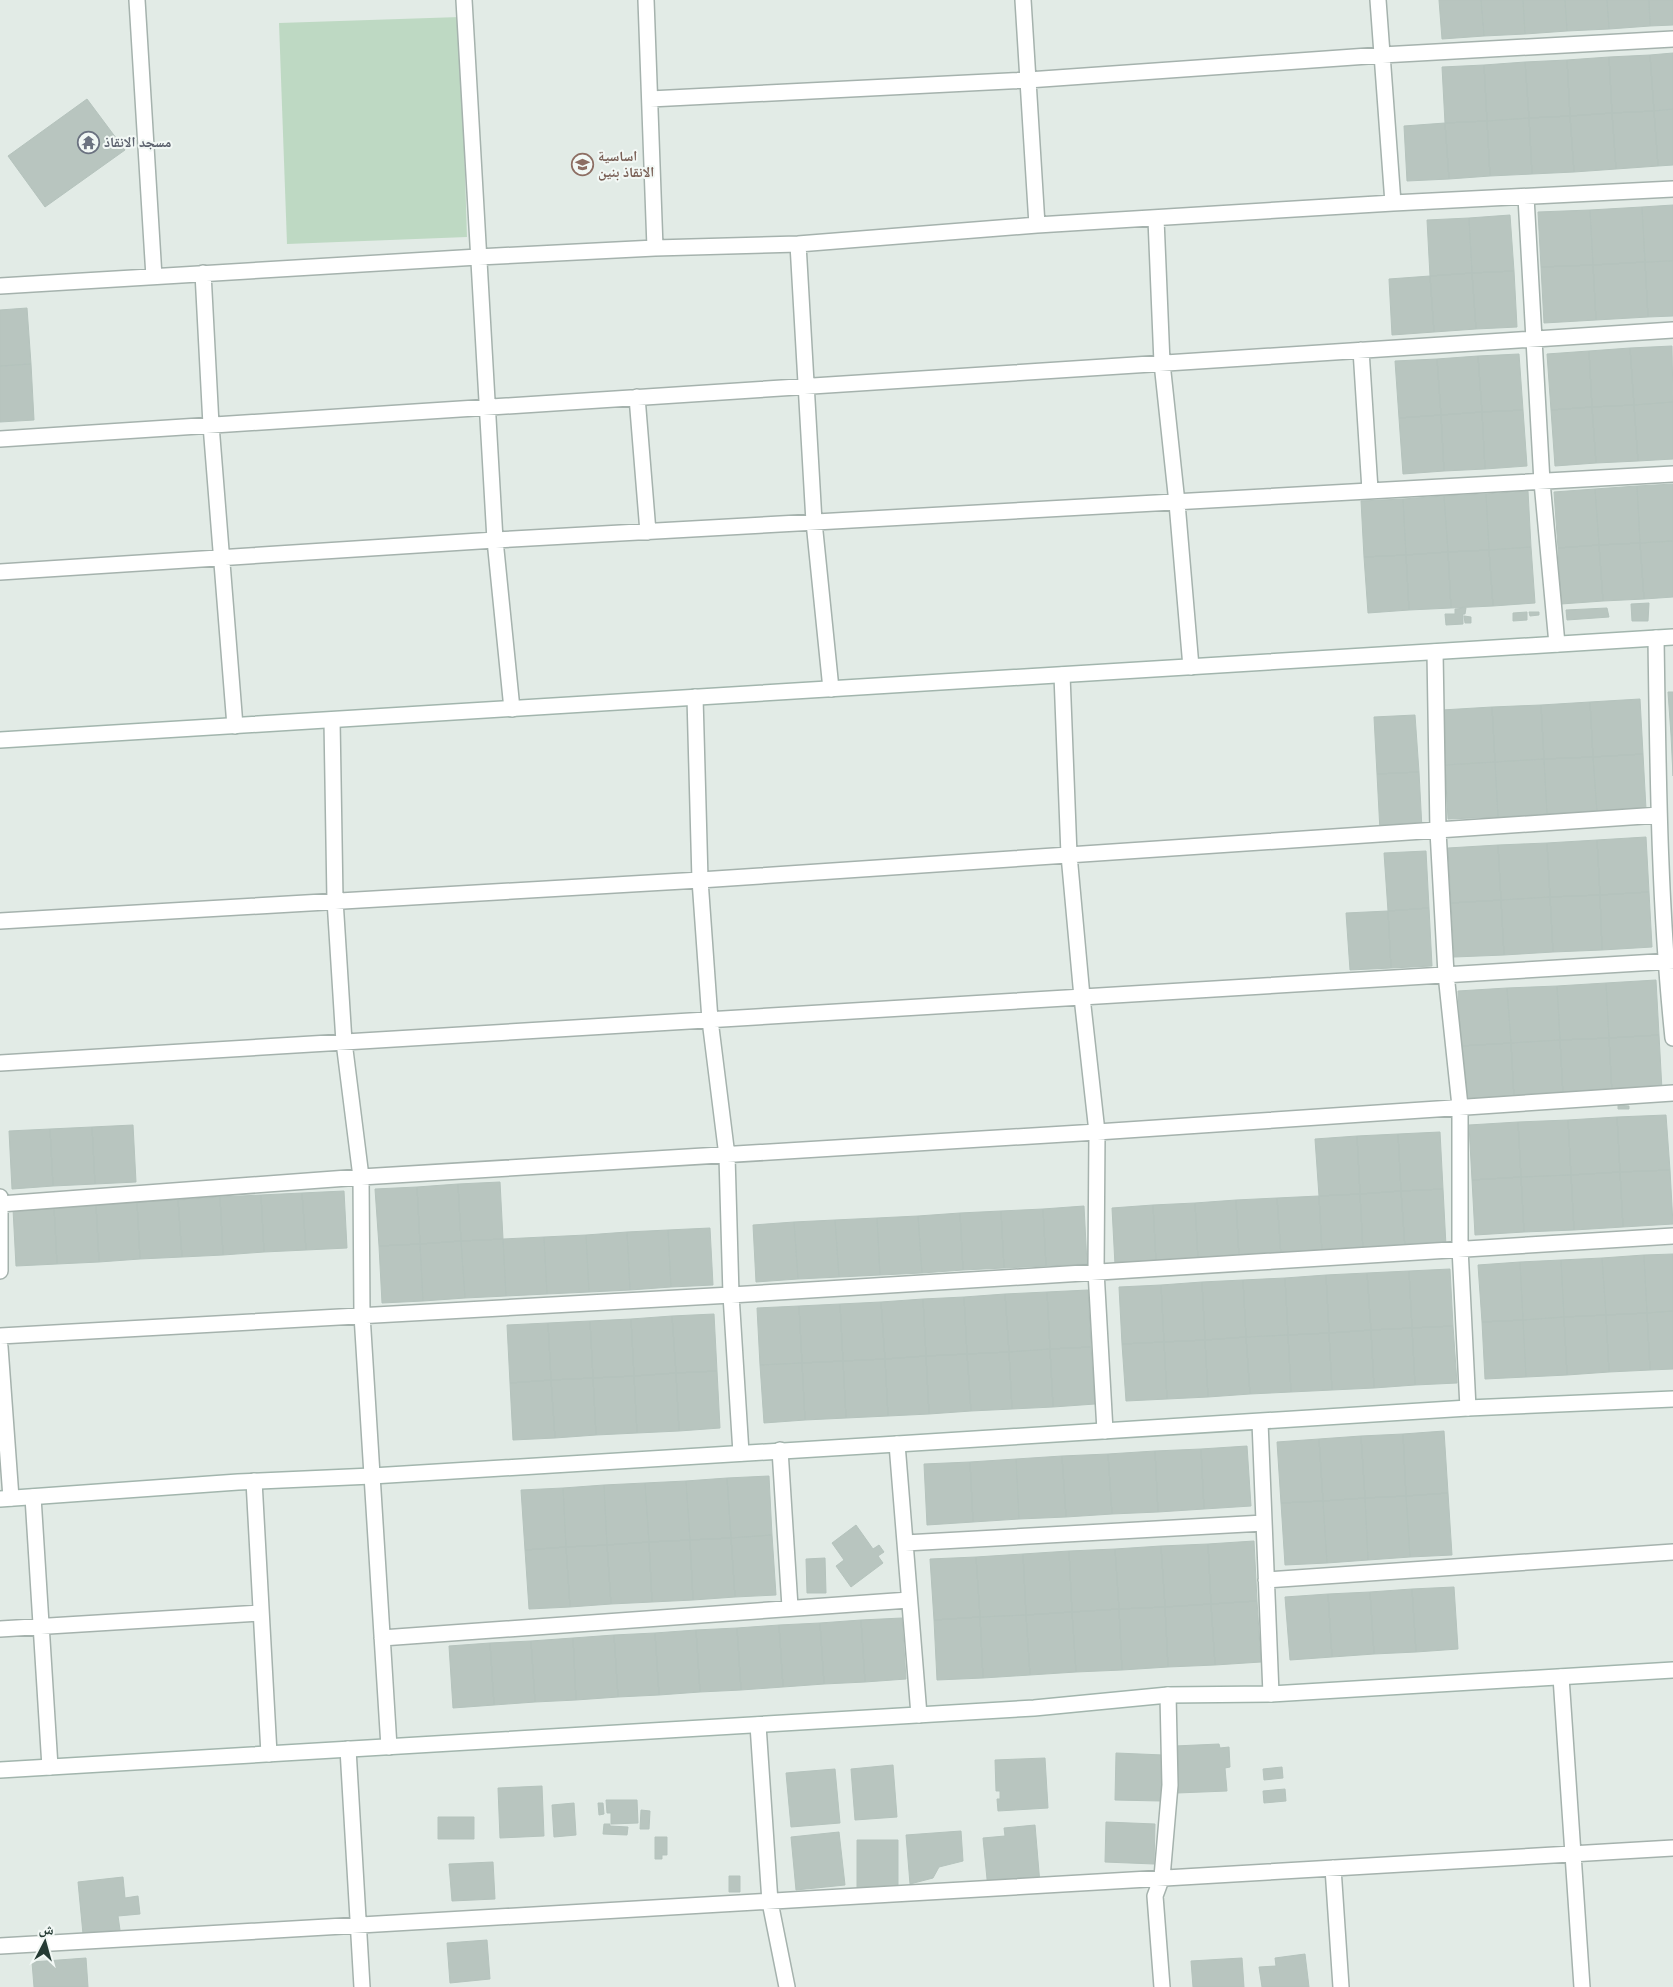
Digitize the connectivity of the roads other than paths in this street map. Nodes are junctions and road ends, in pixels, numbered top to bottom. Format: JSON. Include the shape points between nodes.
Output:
{"nodes":[{"id":1,"x":137,"y":0,"type":"edge"},
{"id":2,"x":464,"y":0,"type":"edge"},
{"id":3,"x":646,"y":0,"type":"edge"},
{"id":4,"x":1023,"y":0,"type":"edge"},
{"id":5,"x":1378,"y":0,"type":"edge"},
{"id":6,"x":1673,"y":39,"type":"edge"},
{"id":7,"x":1382,"y":55,"type":"junction"},
{"id":8,"x":1028,"y":80,"type":"junction"},
{"id":9,"x":650,"y":99,"type":"junction"},
{"id":10,"x":1673,"y":189,"type":"edge"},
{"id":11,"x":1526,"y":197,"type":"junction"},
{"id":12,"x":1393,"y":203,"type":"junction"},
{"id":13,"x":1156,"y":219,"type":"junction"},
{"id":14,"x":1037,"y":225,"type":"junction"},
{"id":15,"x":798,"y":244,"type":"junction"},
{"id":16,"x":656,"y":248,"type":"junction"},
{"id":17,"x":478,"y":257,"type":"junction"},
{"id":18,"x":203,"y":273,"type":"junction"},
{"id":19,"x":154,"y":277,"type":"junction"},
{"id":20,"x":0,"y":286,"type":"edge"},
{"id":21,"x":1673,"y":330,"type":"edge"},
{"id":22,"x":1534,"y":339,"type":"junction"},
{"id":23,"x":1361,"y":350,"type":"junction"},
{"id":24,"x":1162,"y":363,"type":"junction"},
{"id":25,"x":806,"y":386,"type":"junction"},
{"id":26,"x":637,"y":398,"type":"junction"},
{"id":27,"x":488,"y":407,"type":"junction"},
{"id":28,"x":211,"y":426,"type":"junction"},
{"id":29,"x":0,"y":439,"type":"edge"},
{"id":30,"x":1673,"y":474,"type":"edge"},
{"id":31,"x":1542,"y":482,"type":"junction"},
{"id":32,"x":1370,"y":490,"type":"junction"},
{"id":33,"x":1177,"y":503,"type":"junction"},
{"id":34,"x":814,"y":522,"type":"junction"},
{"id":35,"x":648,"y":532,"type":"junction"},
{"id":36,"x":495,"y":540,"type":"junction"},
{"id":37,"x":221,"y":559,"type":"junction"},
{"id":38,"x":0,"y":572,"type":"edge"},
{"id":39,"x":1673,"y":637,"type":"edge"},
{"id":40,"x":1656,"y":638,"type":"junction"},
{"id":41,"x":1557,"y":644,"type":"junction"},
{"id":42,"x":1435,"y":652,"type":"junction"},
{"id":43,"x":1191,"y":667,"type":"junction"},
{"id":44,"x":1062,"y":675,"type":"junction"},
{"id":45,"x":832,"y":689,"type":"junction"},
{"id":46,"x":695,"y":697,"type":"junction"},
{"id":47,"x":512,"y":709,"type":"junction"},
{"id":48,"x":332,"y":720,"type":"junction"},
{"id":49,"x":234,"y":726,"type":"junction"},
{"id":50,"x":0,"y":740,"type":"edge"},
{"id":51,"x":1658,"y":815,"type":"junction"},
{"id":52,"x":1438,"y":831,"type":"junction"},
{"id":53,"x":1069,"y":856,"type":"junction"},
{"id":54,"x":700,"y":880,"type":"junction"},
{"id":55,"x":335,"y":900,"type":"junction"},
{"id":56,"x":0,"y":921,"type":"edge"},
{"id":57,"x":1669,"y":961,"type":"edge"},
{"id":58,"x":1446,"y":974,"type":"junction"},
{"id":59,"x":1082,"y":997,"type":"junction"},
{"id":60,"x":710,"y":1020,"type":"junction"},
{"id":61,"x":1673,"y":1038,"type":"edge"},
{"id":62,"x":344,"y":1042,"type":"junction"},
{"id":63,"x":0,"y":1063,"type":"edge"},
{"id":64,"x":1673,"y":1093,"type":"edge"},
{"id":65,"x":1460,"y":1106,"type":"junction"},
{"id":66,"x":1097,"y":1132,"type":"junction"},
{"id":67,"x":727,"y":1156,"type":"junction"},
{"id":68,"x":361,"y":1177,"type":"junction"},
{"id":69,"x":0,"y":1201,"type":"edge"},
{"id":70,"x":1673,"y":1236,"type":"edge"},
{"id":71,"x":1460,"y":1248,"type":"junction"},
{"id":72,"x":0,"y":1271,"type":"edge"},
{"id":73,"x":1096,"y":1271,"type":"junction"},
{"id":74,"x":731,"y":1295,"type":"junction"},
{"id":75,"x":362,"y":1315,"type":"junction"},
{"id":76,"x":0,"y":1336,"type":"edge"},
{"id":77,"x":0,"y":1347,"type":"edge"},
{"id":78,"x":1673,"y":1399,"type":"edge"},
{"id":79,"x":1468,"y":1408,"type":"junction"},
{"id":80,"x":1260,"y":1422,"type":"junction"},
{"id":81,"x":1105,"y":1432,"type":"junction"},
{"id":82,"x":897,"y":1444,"type":"junction"},
{"id":83,"x":780,"y":1450,"type":"junction"},
{"id":84,"x":741,"y":1453,"type":"junction"},
{"id":85,"x":372,"y":1476,"type":"junction"},
{"id":86,"x":254,"y":1481,"type":"junction"},
{"id":87,"x":33,"y":1497,"type":"junction"},
{"id":88,"x":5,"y":1498,"type":"edge"},
{"id":89,"x":1264,"y":1523,"type":"junction"},
{"id":90,"x":905,"y":1543,"type":"junction"},
{"id":91,"x":1673,"y":1552,"type":"edge"},
{"id":92,"x":1266,"y":1580,"type":"junction"},
{"id":93,"x":909,"y":1600,"type":"junction"},
{"id":94,"x":790,"y":1607,"type":"junction"},
{"id":95,"x":260,"y":1613,"type":"junction"},
{"id":96,"x":41,"y":1626,"type":"junction"},
{"id":97,"x":0,"y":1629,"type":"edge"},
{"id":98,"x":382,"y":1638,"type":"junction"},
{"id":99,"x":1673,"y":1670,"type":"edge"},
{"id":100,"x":1561,"y":1677,"type":"junction"},
{"id":101,"x":1271,"y":1694,"type":"junction"},
{"id":102,"x":1168,"y":1696,"type":"junction"},
{"id":103,"x":919,"y":1715,"type":"junction"},
{"id":104,"x":758,"y":1725,"type":"junction"},
{"id":105,"x":389,"y":1747,"type":"junction"},
{"id":106,"x":348,"y":1749,"type":"junction"},
{"id":107,"x":269,"y":1754,"type":"junction"},
{"id":108,"x":50,"y":1767,"type":"junction"},
{"id":109,"x":0,"y":1770,"type":"edge"},
{"id":110,"x":1673,"y":1848,"type":"edge"},
{"id":111,"x":1573,"y":1854,"type":"junction"},
{"id":112,"x":1333,"y":1868,"type":"junction"},
{"id":113,"x":1162,"y":1877,"type":"junction"},
{"id":114,"x":770,"y":1902,"type":"junction"},
{"id":115,"x":359,"y":1925,"type":"junction"},
{"id":116,"x":0,"y":1946,"type":"edge"},
{"id":117,"x":362,"y":1987,"type":"edge"},
{"id":118,"x":787,"y":1987,"type":"edge"},
{"id":119,"x":1162,"y":1987,"type":"edge"},
{"id":120,"x":1341,"y":1987,"type":"edge"},
{"id":121,"x":1582,"y":1987,"type":"edge"}],
"edges":[{"from":1,"to":19,"type":"street"},
{"from":2,"to":17,"type":"street"},
{"from":3,"to":9,"type":"street"},
{"from":4,"to":8,"type":"street"},
{"from":5,"to":7,"type":"street"},
{"from":6,"to":7,"type":"street"},
{"from":7,"to":8,"type":"street"},
{"from":7,"to":12,"type":"street"},
{"from":8,"to":9,"type":"street"},
{"from":8,"to":14,"type":"street"},
{"from":9,"to":16,"type":"street"},
{"from":10,"to":11,"type":"street"},
{"from":11,"to":12,"type":"street"},
{"from":11,"to":22,"type":"street"},
{"from":12,"to":13,"type":"street"},
{"from":13,"to":14,"type":"street"},
{"from":13,"to":24,"type":"street"},
{"from":14,"to":15,"type":"street"},
{"from":15,"to":16,"type":"street"},
{"from":15,"to":25,"type":"street"},
{"from":16,"to":17,"type":"street"},
{"from":17,"to":18,"type":"street"},
{"from":17,"to":27,"type":"street"},
{"from":18,"to":19,"type":"street"},
{"from":18,"to":28,"type":"street"},
{"from":19,"to":20,"type":"street"},
{"from":21,"to":22,"type":"street"},
{"from":22,"to":23,"type":"street"},
{"from":22,"to":31,"type":"street"},
{"from":23,"to":24,"type":"street"},
{"from":23,"to":32,"type":"street"},
{"from":24,"to":25,"type":"street"},
{"from":24,"to":33,"type":"street"},
{"from":25,"to":26,"type":"street"},
{"from":25,"to":34,"type":"street"},
{"from":26,"to":27,"type":"street"},
{"from":26,"to":35,"type":"street"},
{"from":27,"to":28,"type":"street"},
{"from":27,"to":36,"type":"street"},
{"from":28,"to":29,"type":"street"},
{"from":28,"to":37,"type":"street"},
{"from":30,"to":31,"type":"street"},
{"from":31,"to":32,"type":"street"},
{"from":31,"to":41,"type":"street"},
{"from":32,"to":33,"type":"street"},
{"from":33,"to":34,"type":"street"},
{"from":33,"to":43,"type":"street"},
{"from":34,"to":35,"type":"street"},
{"from":34,"to":45,"type":"street"},
{"from":35,"to":36,"type":"street"},
{"from":36,"to":37,"type":"street"},
{"from":36,"to":47,"type":"street"},
{"from":37,"to":38,"type":"street"},
{"from":37,"to":49,"type":"street"},
{"from":39,"to":40,"type":"street"},
{"from":40,"to":41,"type":"street"},
{"from":40,"to":51,"type":"street"},
{"from":41,"to":42,"type":"street"},
{"from":42,"to":43,"type":"street"},
{"from":42,"to":52,"type":"street"},
{"from":43,"to":44,"type":"street"},
{"from":44,"to":45,"type":"street"},
{"from":44,"to":53,"type":"street"},
{"from":45,"to":46,"type":"street"},
{"from":46,"to":47,"type":"street"},
{"from":46,"to":54,"type":"street"},
{"from":47,"to":48,"type":"street"},
{"from":48,"to":49,"type":"street"},
{"from":48,"to":55,"type":"street"},
{"from":49,"to":50,"type":"street"},
{"from":51,"to":52,"type":"street"},
{"from":51,"to":57,"type":"street"},
{"from":52,"to":53,"type":"street"},
{"from":52,"to":58,"type":"street"},
{"from":53,"to":54,"type":"street"},
{"from":53,"to":59,"type":"street"},
{"from":54,"to":55,"type":"street"},
{"from":54,"to":60,"type":"street"},
{"from":55,"to":56,"type":"street"},
{"from":55,"to":62,"type":"street"},
{"from":57,"to":58,"type":"street"},
{"from":57,"to":61,"type":"street"},
{"from":58,"to":59,"type":"street"},
{"from":58,"to":65,"type":"street"},
{"from":59,"to":60,"type":"street"},
{"from":59,"to":66,"type":"street"},
{"from":60,"to":62,"type":"street"},
{"from":60,"to":67,"type":"street"},
{"from":62,"to":63,"type":"street"},
{"from":62,"to":68,"type":"street"},
{"from":64,"to":65,"type":"street"},
{"from":65,"to":66,"type":"street"},
{"from":65,"to":71,"type":"street"},
{"from":66,"to":67,"type":"street"},
{"from":66,"to":73,"type":"street"},
{"from":67,"to":68,"type":"street"},
{"from":67,"to":74,"type":"street"},
{"from":68,"to":69,"type":"street"},
{"from":68,"to":75,"type":"street"},
{"from":69,"to":72,"type":"street"},
{"from":70,"to":71,"type":"street"},
{"from":71,"to":73,"type":"street"},
{"from":71,"to":79,"type":"street"},
{"from":73,"to":74,"type":"street"},
{"from":73,"to":81,"type":"street"},
{"from":74,"to":75,"type":"street"},
{"from":74,"to":84,"type":"street"},
{"from":75,"to":76,"type":"street"},
{"from":75,"to":85,"type":"street"},
{"from":77,"to":88,"type":"street"},
{"from":78,"to":79,"type":"street"},
{"from":79,"to":80,"type":"street"},
{"from":80,"to":81,"type":"street"},
{"from":80,"to":89,"type":"street"},
{"from":81,"to":82,"type":"street"},
{"from":82,"to":83,"type":"street"},
{"from":82,"to":90,"type":"street"},
{"from":83,"to":84,"type":"street"},
{"from":83,"to":94,"type":"street"},
{"from":84,"to":85,"type":"street"},
{"from":85,"to":86,"type":"street"},
{"from":85,"to":98,"type":"street"},
{"from":86,"to":87,"type":"street"},
{"from":86,"to":95,"type":"street"},
{"from":87,"to":88,"type":"street"},
{"from":87,"to":96,"type":"street"},
{"from":89,"to":90,"type":"street"},
{"from":89,"to":92,"type":"street"},
{"from":90,"to":93,"type":"street"},
{"from":91,"to":92,"type":"street"},
{"from":92,"to":101,"type":"street"},
{"from":93,"to":94,"type":"street"},
{"from":93,"to":103,"type":"street"},
{"from":94,"to":98,"type":"street"},
{"from":95,"to":96,"type":"street"},
{"from":95,"to":107,"type":"street"},
{"from":96,"to":97,"type":"street"},
{"from":96,"to":108,"type":"street"},
{"from":98,"to":105,"type":"street"},
{"from":99,"to":100,"type":"street"},
{"from":100,"to":101,"type":"street"},
{"from":100,"to":111,"type":"street"},
{"from":101,"to":102,"type":"street"},
{"from":102,"to":103,"type":"street"},
{"from":102,"to":113,"type":"street","via":[[1170,1785]]},
{"from":103,"to":104,"type":"street"},
{"from":104,"to":105,"type":"street"},
{"from":104,"to":114,"type":"street"},
{"from":105,"to":106,"type":"street"},
{"from":106,"to":107,"type":"street"},
{"from":106,"to":115,"type":"street"},
{"from":107,"to":108,"type":"street"},
{"from":108,"to":109,"type":"street"},
{"from":110,"to":111,"type":"street"},
{"from":111,"to":112,"type":"street"},
{"from":111,"to":121,"type":"street"},
{"from":112,"to":113,"type":"street"},
{"from":112,"to":120,"type":"street"},
{"from":113,"to":114,"type":"street"},
{"from":113,"to":119,"type":"street","via":[[1155,1896]]},
{"from":114,"to":115,"type":"street"},
{"from":114,"to":118,"type":"street"},
{"from":115,"to":116,"type":"street"},
{"from":115,"to":117,"type":"street"}]}
